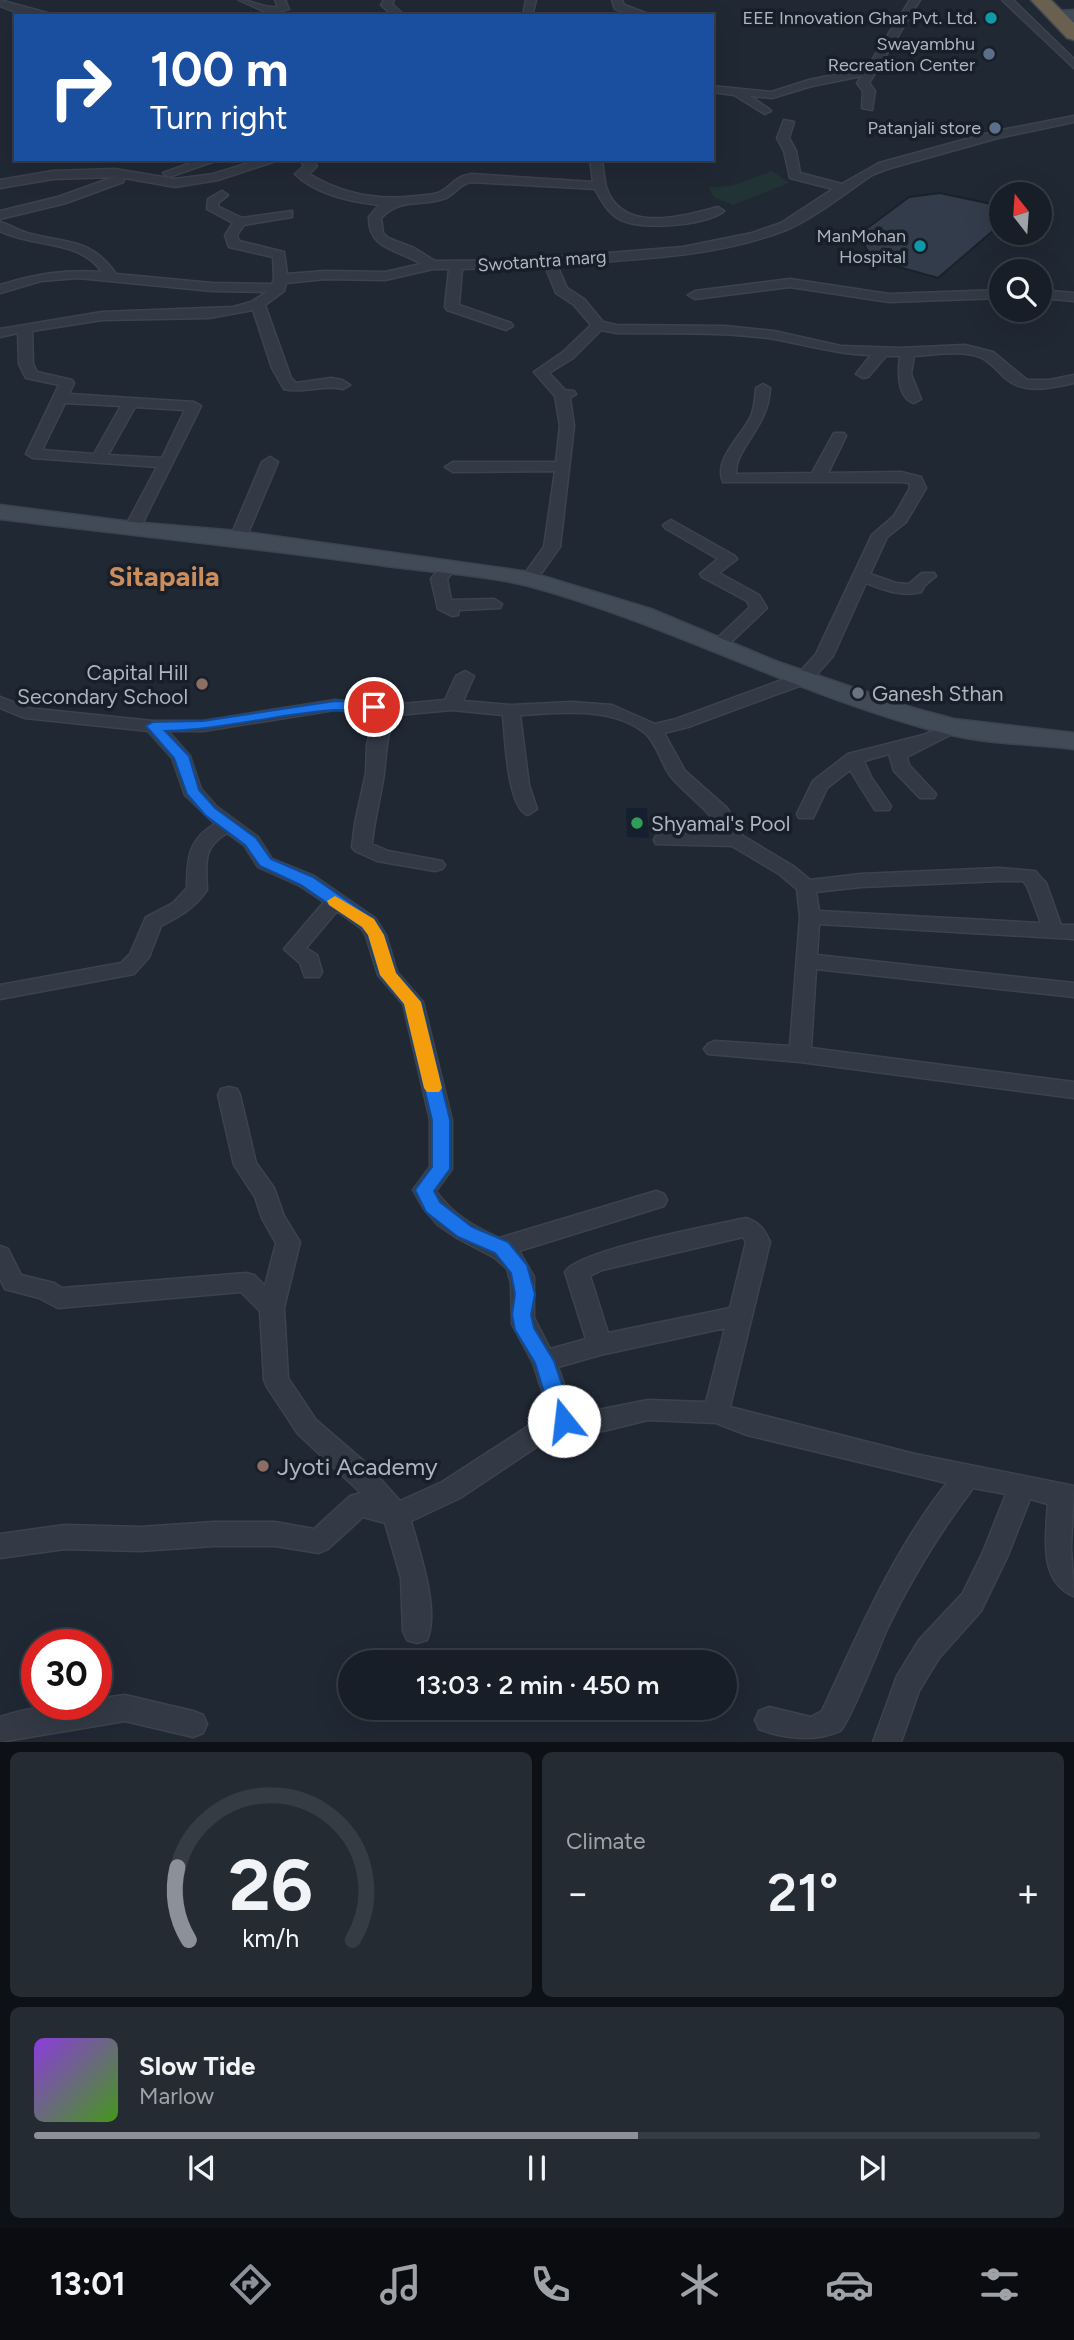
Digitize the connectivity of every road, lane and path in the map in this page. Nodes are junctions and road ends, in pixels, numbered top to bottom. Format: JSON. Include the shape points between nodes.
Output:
{"nodes":[{"id":1,"x":244,"y":0,"type":"edge"},
{"id":2,"x":280,"y":0,"type":"edge"},
{"id":3,"x":389,"y":0,"type":"edge"},
{"id":4,"x":617,"y":0,"type":"edge"},
{"id":5,"x":915,"y":0,"type":"edge"},
{"id":6,"x":1007,"y":0,"type":"edge"},
{"id":7,"x":1040,"y":0,"type":"edge"},
{"id":8,"x":0,"y":2,"type":"edge"},
{"id":9,"x":34,"y":14,"type":"edge"},
{"id":10,"x":397,"y":14,"type":"edge"},
{"id":11,"x":642,"y":14,"type":"edge"},
{"id":12,"x":1065,"y":15,"type":"edge"},
{"id":13,"x":1074,"y":34,"type":"edge"},
{"id":14,"x":1074,"y":65,"type":"edge"},
{"id":15,"x":868,"y":71,"type":"junction"},
{"id":16,"x":714,"y":89,"type":"edge"},
{"id":17,"x":739,"y":94,"type":"junction"},
{"id":18,"x":868,"y":108,"type":"dead end"},
{"id":19,"x":765,"y":111,"type":"dead end"},
{"id":20,"x":1074,"y":119,"type":"edge"},
{"id":21,"x":788,"y":122,"type":"dead end"},
{"id":22,"x":209,"y":161,"type":"edge"},
{"id":23,"x":269,"y":161,"type":"edge"},
{"id":24,"x":307,"y":161,"type":"edge"},
{"id":25,"x":596,"y":161,"type":"edge"},
{"id":26,"x":489,"y":176,"type":"dead end"},
{"id":27,"x":138,"y":178,"type":"junction"},
{"id":28,"x":530,"y":183,"type":"junction"},
{"id":29,"x":0,"y":184,"type":"edge"},
{"id":30,"x":600,"y":187,"type":"junction"},
{"id":31,"x":846,"y":188,"type":"junction"},
{"id":32,"x":222,"y":195,"type":"dead end"},
{"id":33,"x":388,"y":199,"type":"junction"},
{"id":34,"x":718,"y":211,"type":"dead end"},
{"id":35,"x":288,"y":214,"type":"dead end"},
{"id":36,"x":0,"y":215,"type":"edge"},
{"id":37,"x":240,"y":222,"type":"junction"},
{"id":38,"x":0,"y":226,"type":"edge"},
{"id":39,"x":549,"y":261,"type":"junction"},
{"id":40,"x":433,"y":265,"type":"junction"},
{"id":41,"x":456,"y":266,"type":"junction"},
{"id":42,"x":113,"y":277,"type":"junction"},
{"id":43,"x":280,"y":284,"type":"junction"},
{"id":44,"x":0,"y":289,"type":"edge"},
{"id":45,"x":989,"y":294,"type":"edge"},
{"id":46,"x":695,"y":295,"type":"dead end"},
{"id":47,"x":1052,"y":295,"type":"edge"},
{"id":48,"x":1074,"y":297,"type":"edge"},
{"id":49,"x":258,"y":304,"type":"junction"},
{"id":50,"x":598,"y":325,"type":"junction"},
{"id":51,"x":506,"y":326,"type":"dead end"},
{"id":52,"x":25,"y":328,"type":"junction"},
{"id":53,"x":0,"y":333,"type":"edge"},
{"id":54,"x":841,"y":350,"type":"junction"},
{"id":55,"x":882,"y":351,"type":"junction"},
{"id":56,"x":908,"y":352,"type":"junction"},
{"id":57,"x":828,"y":364,"type":"dead end"},
{"id":58,"x":863,"y":374,"type":"dead end"},
{"id":59,"x":1074,"y":379,"type":"edge"},
{"id":60,"x":344,"y":385,"type":"dead end"},
{"id":61,"x":763,"y":388,"type":"dead end"},
{"id":62,"x":60,"y":398,"type":"junction"},
{"id":63,"x":914,"y":400,"type":"dead end"},
{"id":64,"x":131,"y":402,"type":"junction"},
{"id":65,"x":839,"y":436,"type":"dead end"},
{"id":66,"x":98,"y":459,"type":"junction"},
{"id":67,"x":270,"y":462,"type":"dead end"},
{"id":68,"x":167,"y":463,"type":"junction"},
{"id":69,"x":562,"y":466,"type":"junction"},
{"id":70,"x":453,"y":467,"type":"dead end"},
{"id":71,"x":817,"y":479,"type":"junction"},
{"id":72,"x":0,"y":512,"type":"edge"},
{"id":73,"x":671,"y":525,"type":"dead end"},
{"id":74,"x":132,"y":529,"type":"junction"},
{"id":75,"x":238,"y":538,"type":"junction"},
{"id":76,"x":448,"y":568,"type":"junction"},
{"id":77,"x":861,"y":576,"type":"junction"},
{"id":78,"x":928,"y":576,"type":"dead end"},
{"id":79,"x":529,"y":579,"type":"junction"},
{"id":80,"x":494,"y":604,"type":"dead end"},
{"id":81,"x":719,"y":644,"type":"junction"},
{"id":82,"x":465,"y":677,"type":"dead end"},
{"id":83,"x":804,"y":678,"type":"junction"},
{"id":84,"x":0,"y":702,"type":"edge"},
{"id":85,"x":452,"y":705,"type":"junction"},
{"id":86,"x":391,"y":710,"type":"junction"},
{"id":87,"x":511,"y":710,"type":"junction"},
{"id":88,"x":153,"y":726,"type":"junction"},
{"id":89,"x":952,"y":727,"type":"junction"},
{"id":90,"x":653,"y":730,"type":"junction"},
{"id":91,"x":928,"y":739,"type":"junction"},
{"id":92,"x":1074,"y":741,"type":"edge"},
{"id":93,"x":854,"y":758,"type":"junction"},
{"id":94,"x":928,"y":794,"type":"dead end"},
{"id":95,"x":881,"y":806,"type":"dead end"},
{"id":96,"x":528,"y":808,"type":"dead end"},
{"id":97,"x":806,"y":814,"type":"dead end"},
{"id":98,"x":229,"y":824,"type":"junction"},
{"id":99,"x":663,"y":840,"type":"dead end"},
{"id":100,"x":736,"y":840,"type":"junction"},
{"id":101,"x":435,"y":865,"type":"dead end"},
{"id":102,"x":806,"y":887,"type":"junction"},
{"id":103,"x":335,"y":901,"type":"junction"},
{"id":104,"x":810,"y":917,"type":"junction"},
{"id":105,"x":1053,"y":930,"type":"junction"},
{"id":106,"x":1074,"y":933,"type":"edge"},
{"id":107,"x":807,"y":961,"type":"junction"},
{"id":108,"x":312,"y":972,"type":"dead end"},
{"id":109,"x":1074,"y":990,"type":"edge"},
{"id":110,"x":0,"y":992,"type":"edge"},
{"id":111,"x":715,"y":1049,"type":"dead end"},
{"id":112,"x":800,"y":1054,"type":"junction"},
{"id":113,"x":1074,"y":1090,"type":"edge"},
{"id":114,"x":229,"y":1095,"type":"dead end"},
{"id":115,"x":656,"y":1200,"type":"dead end"},
{"id":116,"x":501,"y":1247,"type":"junction"},
{"id":117,"x":0,"y":1255,"type":"edge"},
{"id":118,"x":272,"y":1308,"type":"junction"},
{"id":119,"x":741,"y":1315,"type":"junction"},
{"id":120,"x":600,"y":1345,"type":"junction"},
{"id":121,"x":544,"y":1361,"type":"junction"},
{"id":122,"x":716,"y":1413,"type":"junction"},
{"id":123,"x":564,"y":1421,"type":"junction"},
{"id":124,"x":967,"y":1477,"type":"junction"},
{"id":125,"x":1021,"y":1486,"type":"junction"},
{"id":126,"x":1067,"y":1497,"type":"edge"},
{"id":127,"x":396,"y":1515,"type":"junction"},
{"id":128,"x":0,"y":1546,"type":"edge"},
{"id":129,"x":1074,"y":1584,"type":"edge"},
{"id":130,"x":416,"y":1631,"type":"dead end"},
{"id":131,"x":769,"y":1720,"type":"dead end"},
{"id":132,"x":193,"y":1724,"type":"dead end"},
{"id":133,"x":0,"y":1731,"type":"edge"},
{"id":134,"x":887,"y":1741,"type":"edge"}],
"edges":[{"from":1,"to":2,"type":"street","via":[[275,11],[284,9]]},
{"from":3,"to":10,"type":"street","via":[[386,5]]},
{"from":4,"to":11,"type":"street","via":[[619,7]]},
{"from":5,"to":15,"type":"street"},
{"from":6,"to":14,"type":"street"},
{"from":7,"to":12,"type":"highway"},
{"from":8,"to":9,"type":"street"},
{"from":12,"to":13,"type":"highway"},
{"from":15,"to":17,"type":"street","via":[[772,95]]},
{"from":15,"to":18,"type":"street","via":[[863,83],[869,91]]},
{"from":16,"to":17,"type":"street"},
{"from":17,"to":19,"type":"street"},
{"from":20,"to":31,"type":"street","name":"Swotantra marg","via":[[883,166]]},
{"from":21,"to":31,"type":"street","via":[[783,138],[794,175]]},
{"from":22,"to":27,"type":"street"},
{"from":23,"to":27,"type":"street","via":[[175,183]]},
{"from":24,"to":33,"type":"street","via":[[312,166],[301,174],[330,190]]},
{"from":25,"to":30,"type":"street"},
{"from":26,"to":28,"type":"street"},
{"from":27,"to":29,"type":"street","via":[[82,174]]},
{"from":27,"to":36,"type":"street","via":[[110,180],[62,200]]},
{"from":28,"to":30,"type":"street"},
{"from":28,"to":33,"type":"street","via":[[471,177],[442,196]]},
{"from":30,"to":34,"type":"street","via":[[626,219],[700,217]]},
{"from":31,"to":39,"type":"street","name":"Swotantra marg","via":[[785,226],[755,236],[683,251]]},
{"from":32,"to":37,"type":"street","via":[[212,202],[213,209]]},
{"from":33,"to":40,"type":"street","via":[[375,216],[374,230],[381,241]]},
{"from":35,"to":37,"type":"street"},
{"from":37,"to":43,"type":"street","via":[[231,240],[279,254]]},
{"from":38,"to":42,"type":"street","via":[[19,236],[94,252]]},
{"from":39,"to":41,"type":"street","name":"Swotantra marg"},
{"from":39,"to":50,"type":"street","via":[[561,290],[579,302]]},
{"from":40,"to":41,"type":"street","name":"Swotantra marg"},
{"from":40,"to":43,"type":"street","name":"Swotantra marg","via":[[385,276],[326,275]]},
{"from":41,"to":51,"type":"street","via":[[452,307]]},
{"from":42,"to":43,"type":"street","name":"Swotantra marg","via":[[212,287]]},
{"from":42,"to":44,"type":"street","name":"Swotantra marg","via":[[40,277]]},
{"from":43,"to":49,"type":"street"},
{"from":45,"to":46,"type":"street","via":[[888,298],[790,283]]},
{"from":47,"to":48,"type":"street"},
{"from":49,"to":52,"type":"street","via":[[206,315]]},
{"from":49,"to":60,"type":"street","via":[[278,368],[289,386]]},
{"from":50,"to":54,"type":"street","via":[[774,335]]},
{"from":50,"to":69,"type":"street","via":[[568,355],[541,372],[565,395]]},
{"from":52,"to":53,"type":"street"},
{"from":52,"to":62,"type":"street","via":[[28,371],[34,378],[67,383]]},
{"from":54,"to":55,"type":"street"},
{"from":54,"to":57,"type":"street"},
{"from":55,"to":56,"type":"street"},
{"from":55,"to":58,"type":"street"},
{"from":56,"to":59,"type":"street","via":[[965,349],[988,355],[1025,384]]},
{"from":56,"to":63,"type":"street","via":[[904,374]]},
{"from":61,"to":71,"type":"street","via":[[761,415],[729,463],[728,479]]},
{"from":62,"to":64,"type":"street"},
{"from":62,"to":66,"type":"street","via":[[33,454]]},
{"from":64,"to":66,"type":"street"},
{"from":64,"to":68,"type":"street","via":[[194,406]]},
{"from":65,"to":71,"type":"street"},
{"from":66,"to":68,"type":"street"},
{"from":67,"to":75,"type":"street"},
{"from":68,"to":74,"type":"street"},
{"from":69,"to":70,"type":"street"},
{"from":69,"to":79,"type":"street","via":[[551,547]]},
{"from":71,"to":77,"type":"street","via":[[901,477],[916,481],[918,488],[907,510],[880,536]]},
{"from":72,"to":74,"type":"main road"},
{"from":73,"to":81,"type":"street","via":[[729,559],[708,574],[753,598],[759,608]]},
{"from":74,"to":75,"type":"main road"},
{"from":75,"to":76,"type":"main road"},
{"from":76,"to":79,"type":"main road"},
{"from":76,"to":80,"type":"street","via":[[439,579],[448,608]]},
{"from":77,"to":78,"type":"street","via":[[894,588],[915,589]]},
{"from":77,"to":83,"type":"street","via":[[824,656]]},
{"from":79,"to":81,"type":"main road"},
{"from":81,"to":83,"type":"main road"},
{"from":82,"to":85,"type":"street"},
{"from":83,"to":89,"type":"main road"},
{"from":83,"to":90,"type":"street"},
{"from":84,"to":88,"type":"street","via":[[25,713]]},
{"from":85,"to":86,"type":"street"},
{"from":85,"to":87,"type":"street"},
{"from":86,"to":88,"type":"street","via":[[335,705],[203,726]]},
{"from":86,"to":101,"type":"street","via":[[376,745],[362,847],[384,857]]},
{"from":87,"to":90,"type":"street","via":[[612,710]]},
{"from":87,"to":96,"type":"street","via":[[520,785]]},
{"from":88,"to":98,"type":"street","via":[[181,756],[192,791]]},
{"from":89,"to":91,"type":"street"},
{"from":89,"to":92,"type":"main road"},
{"from":90,"to":100,"type":"street","via":[[678,774],[720,812]]},
{"from":91,"to":93,"type":"street"},
{"from":91,"to":94,"type":"street","via":[[898,755],[900,767]]},
{"from":93,"to":95,"type":"street"},
{"from":93,"to":97,"type":"street","via":[[819,785]]},
{"from":98,"to":103,"type":"street","via":[[251,841],[265,863],[307,881]]},
{"from":98,"to":110,"type":"street","via":[[198,846],[194,858],[197,890],[180,908],[153,922],[139,957],[127,969]]},
{"from":99,"to":100,"type":"street"},
{"from":100,"to":102,"type":"street"},
{"from":102,"to":104,"type":"street"},
{"from":102,"to":105,"type":"street","via":[[830,882],[1028,875],[1036,883]]},
{"from":103,"to":108,"type":"street","via":[[294,949],[310,960]]},
{"from":103,"to":116,"type":"street","via":[[368,923],[388,975],[412,1002],[441,1120],[441,1169],[425,1190],[429,1199],[465,1232]]},
{"from":104,"to":105,"type":"street"},
{"from":104,"to":107,"type":"street"},
{"from":105,"to":106,"type":"street"},
{"from":107,"to":109,"type":"street"},
{"from":107,"to":112,"type":"street"},
{"from":111,"to":112,"type":"street"},
{"from":112,"to":113,"type":"street"},
{"from":114,"to":118,"type":"street","via":[[245,1165],[266,1194],[273,1218],[288,1242]]},
{"from":115,"to":116,"type":"street"},
{"from":116,"to":121,"type":"street","via":[[520,1270],[525,1330]]},
{"from":117,"to":118,"type":"street","via":[[13,1282],[46,1290],[58,1298],[246,1282]]},
{"from":118,"to":127,"type":"street","via":[[276,1380],[307,1427],[358,1472]]},
{"from":119,"to":120,"type":"street"},
{"from":119,"to":120,"type":"street","via":[[758,1242],[746,1227],[597,1262],[578,1272]]},
{"from":119,"to":122,"type":"street"},
{"from":120,"to":121,"type":"street"},
{"from":121,"to":123,"type":"street"},
{"from":122,"to":123,"type":"street","via":[[648,1410],[603,1420]]},
{"from":122,"to":124,"type":"street"},
{"from":123,"to":127,"type":"street","via":[[547,1427],[451,1490]]},
{"from":124,"to":125,"type":"street"},
{"from":124,"to":131,"type":"street","via":[[912,1557],[832,1720],[813,1731]]},
{"from":125,"to":126,"type":"street"},
{"from":125,"to":134,"type":"street","via":[[972,1602],[929,1649],[907,1685]]},
{"from":126,"to":129,"type":"street","via":[[1058,1548],[1063,1571]]},
{"from":127,"to":128,"type":"street","via":[[359,1504],[319,1541],[275,1534],[214,1534],[140,1539],[65,1537]]},
{"from":127,"to":130,"type":"street","via":[[414,1577]]},
{"from":132,"to":133,"type":"street","via":[[125,1708],[20,1723]]}]}
